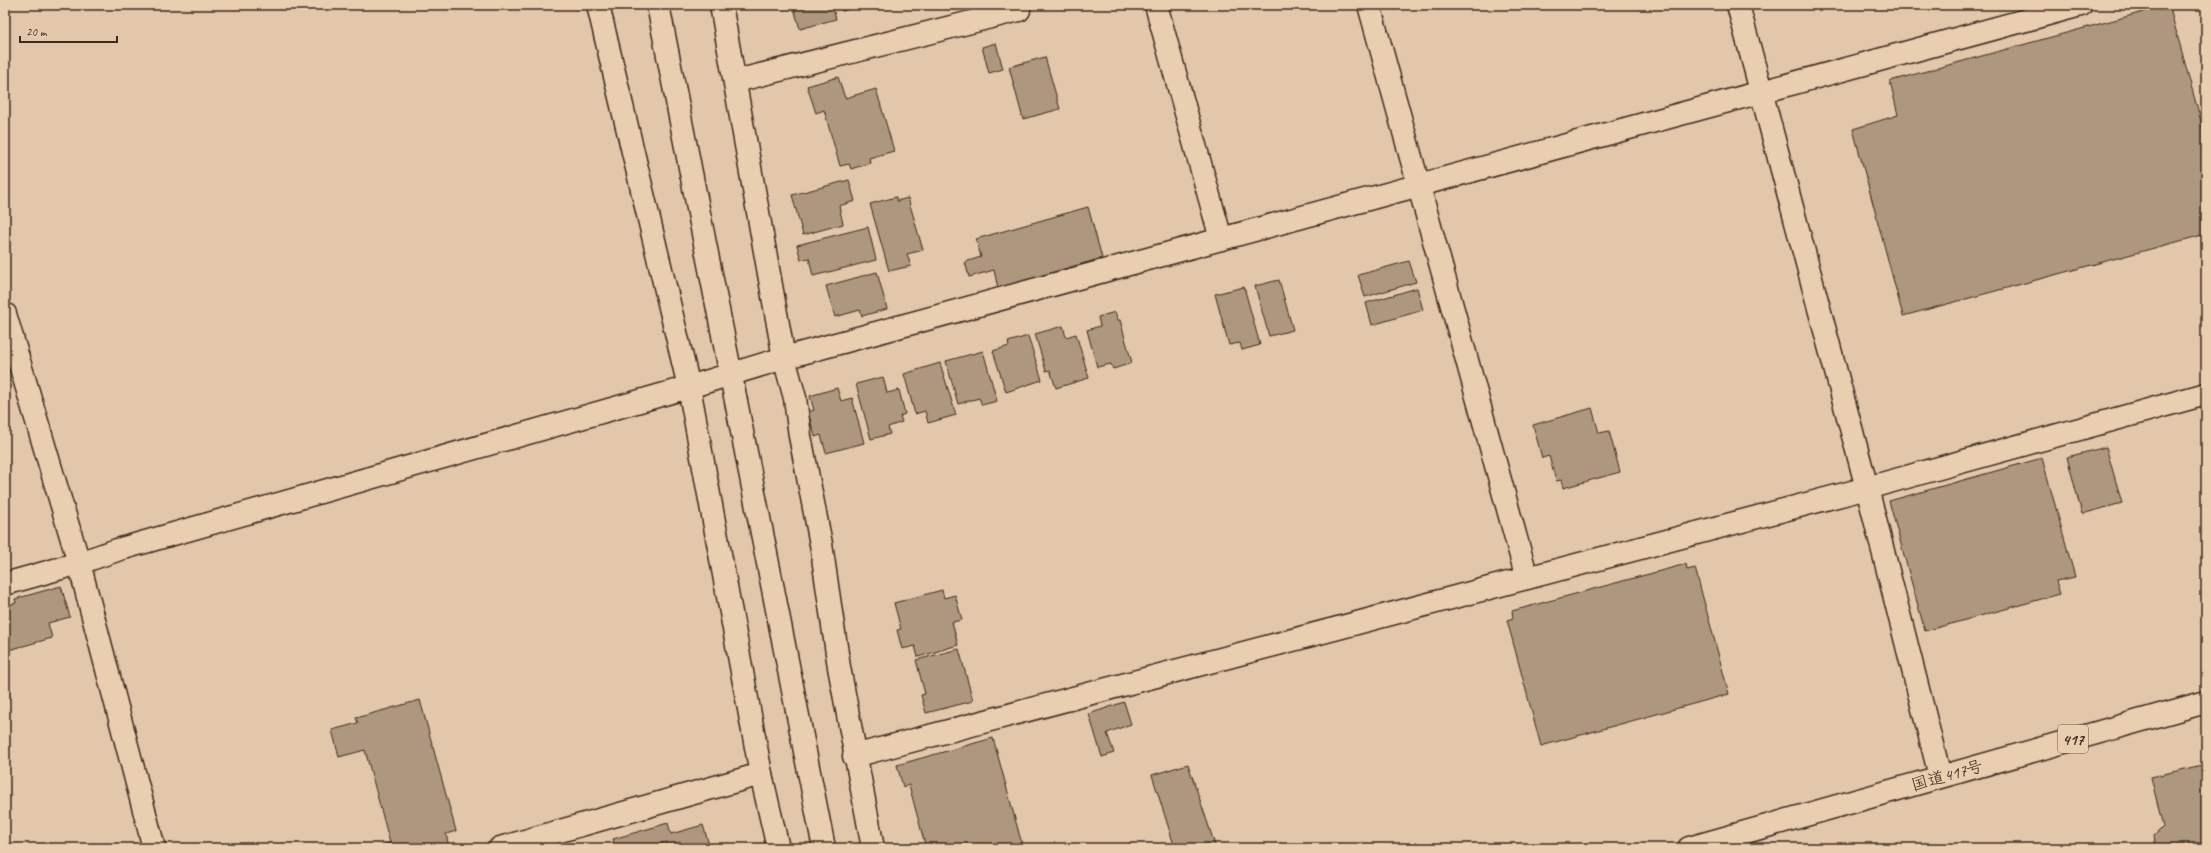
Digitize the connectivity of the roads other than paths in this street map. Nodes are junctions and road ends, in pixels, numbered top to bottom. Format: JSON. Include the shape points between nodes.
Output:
{"nodes":[{"id":1,"x":598,"y":5,"type":"edge"},
{"id":2,"x":658,"y":5,"type":"edge"},
{"id":3,"x":721,"y":5,"type":"edge"},
{"id":4,"x":1156,"y":5,"type":"edge"},
{"id":5,"x":1369,"y":5,"type":"edge"},
{"id":6,"x":1738,"y":5,"type":"edge"},
{"id":7,"x":2081,"y":5,"type":"edge"},
{"id":8,"x":1019,"y":10,"type":"dead end"},
{"id":9,"x":736,"y":81,"type":"junction"},
{"id":10,"x":1762,"y":93,"type":"junction"},
{"id":11,"x":1419,"y":186,"type":"junction"},
{"id":12,"x":1221,"y":239,"type":"junction"},
{"id":13,"x":5,"y":314,"type":"edge"},
{"id":14,"x":784,"y":358,"type":"junction"},
{"id":15,"x":731,"y":375,"type":"junction"},
{"id":16,"x":689,"y":387,"type":"junction"},
{"id":17,"x":2206,"y":394,"type":"edge"},
{"id":18,"x":1867,"y":488,"type":"junction"},
{"id":19,"x":79,"y":563,"type":"junction"},
{"id":20,"x":1527,"y":578,"type":"junction"},
{"id":21,"x":5,"y":584,"type":"edge"},
{"id":22,"x":2206,"y":702,"type":"edge"},
{"id":23,"x":854,"y":756,"type":"junction"},
{"id":24,"x":761,"y":774,"type":"junction"},
{"id":25,"x":1940,"y":776,"type":"junction"},
{"id":26,"x":154,"y":848,"type":"edge"},
{"id":27,"x":500,"y":848,"type":"edge"},
{"id":28,"x":778,"y":848,"type":"edge"},
{"id":29,"x":824,"y":848,"type":"edge"},
{"id":30,"x":872,"y":848,"type":"edge"},
{"id":31,"x":1689,"y":848,"type":"edge"}],
"edges":[{"from":1,"to":16,"type":"main road"},
{"from":2,"to":15,"type":"main road"},
{"from":3,"to":9,"type":"main road"},
{"from":4,"to":12,"type":"main road"},
{"from":5,"to":11,"type":"main road"},
{"from":6,"to":10,"type":"main road"},
{"from":7,"to":10,"type":"main road"},
{"from":8,"to":9,"type":"main road"},
{"from":9,"to":14,"type":"main road"},
{"from":10,"to":11,"type":"main road"},
{"from":10,"to":18,"type":"main road"},
{"from":11,"to":12,"type":"main road"},
{"from":11,"to":20,"type":"main road"},
{"from":12,"to":14,"type":"main road"},
{"from":13,"to":19,"type":"main road"},
{"from":14,"to":15,"type":"main road"},
{"from":14,"to":23,"type":"main road","via":[[794,398],[821,544]]},
{"from":15,"to":16,"type":"main road"},
{"from":15,"to":29,"type":"main road"},
{"from":16,"to":19,"type":"main road"},
{"from":16,"to":24,"type":"main road"},
{"from":17,"to":18,"type":"main road"},
{"from":18,"to":20,"type":"main road"},
{"from":18,"to":25,"type":"main road"},
{"from":19,"to":21,"type":"main road"},
{"from":19,"to":26,"type":"main road"},
{"from":20,"to":23,"type":"main road"},
{"from":22,"to":25,"type":"main road","name":"国道417号","number":"417"},
{"from":23,"to":30,"type":"main road"},
{"from":24,"to":27,"type":"main road"},
{"from":24,"to":28,"type":"main road"},
{"from":25,"to":31,"type":"main road","name":"国道417号","number":"417"}]}
